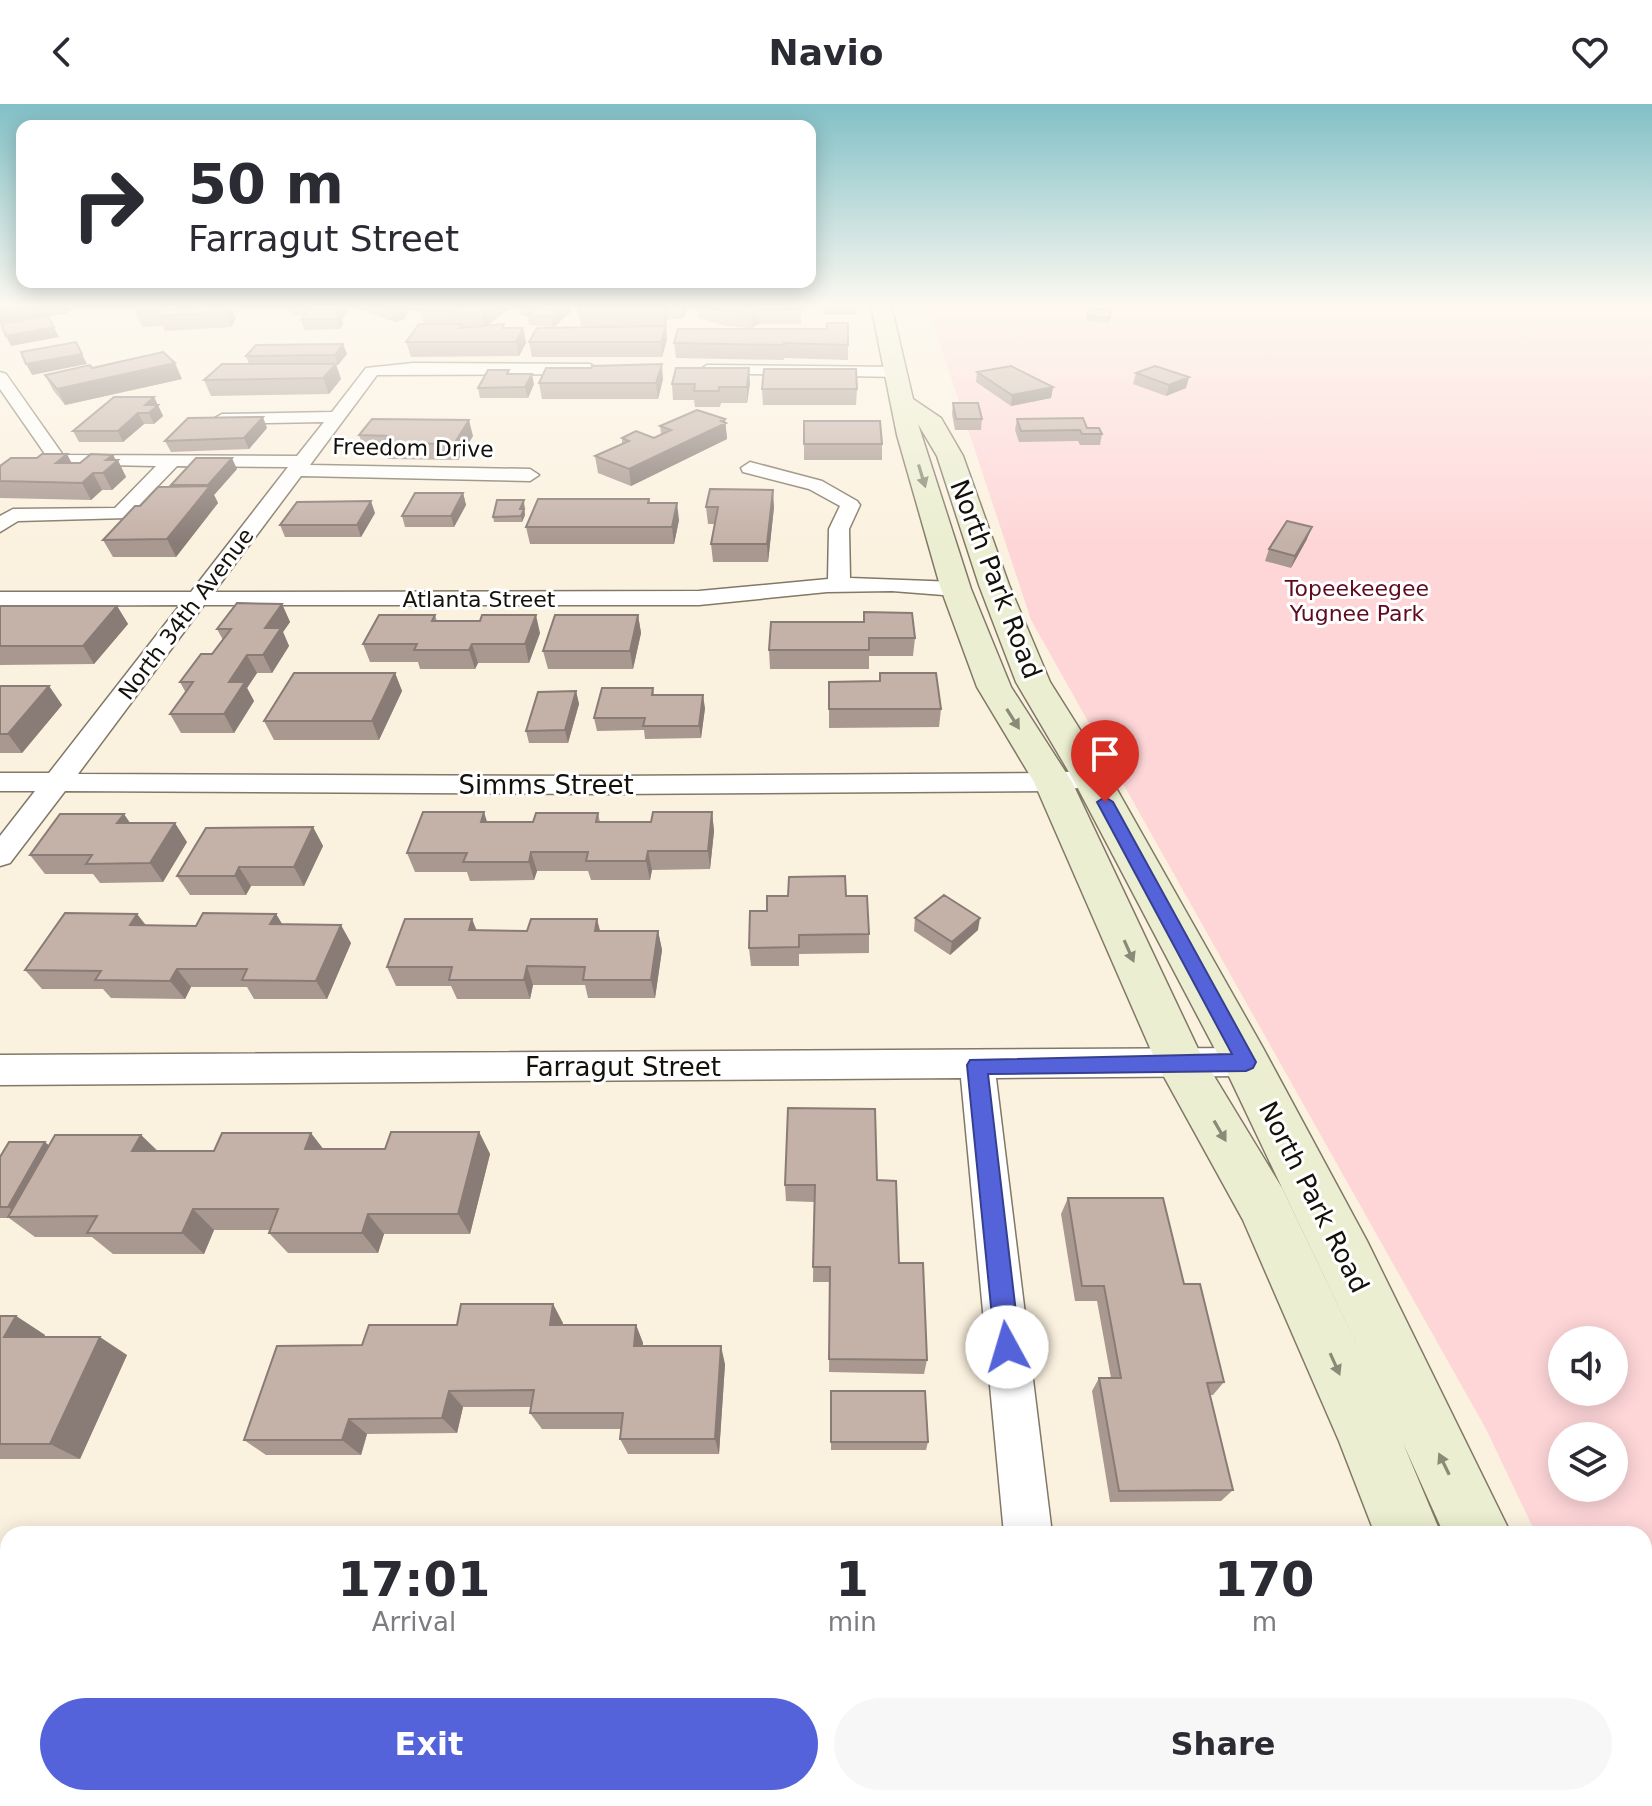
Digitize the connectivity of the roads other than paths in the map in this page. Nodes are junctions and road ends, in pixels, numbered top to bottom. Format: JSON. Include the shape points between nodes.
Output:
{"nodes":[{"id":1,"x":5,"y":384,"type":"edge"},
{"id":2,"x":361,"y":384,"type":"edge"},
{"id":3,"x":880,"y":384,"type":"edge"},
{"id":4,"x":900,"y":386,"type":"junction"},
{"id":5,"x":334,"y":417,"type":"junction"},
{"id":6,"x":209,"y":419,"type":"edge"},
{"id":7,"x":172,"y":461,"type":"junction"},
{"id":8,"x":298,"y":466,"type":"junction"},
{"id":9,"x":750,"y":468,"type":"dead end"},
{"id":10,"x":530,"y":475,"type":"dead end"},
{"id":11,"x":4,"y":519,"type":"edge"},
{"id":12,"x":839,"y":586,"type":"junction"},
{"id":13,"x":956,"y":589,"type":"junction"},
{"id":14,"x":0,"y":599,"type":"edge"},
{"id":15,"x":196,"y":600,"type":"junction"},
{"id":16,"x":1072,"y":780,"type":"junction"},
{"id":17,"x":0,"y":782,"type":"edge"},
{"id":18,"x":57,"y":782,"type":"junction"},
{"id":19,"x":0,"y":856,"type":"edge"},
{"id":20,"x":1246,"y":1062,"type":"junction"},
{"id":21,"x":1181,"y":1064,"type":"junction"},
{"id":22,"x":977,"y":1065,"type":"junction"},
{"id":23,"x":0,"y":1070,"type":"edge"},
{"id":24,"x":1027,"y":1526,"type":"edge"},
{"id":25,"x":1405,"y":1526,"type":"edge"},
{"id":26,"x":1474,"y":1526,"type":"edge"}],
"edges":[{"from":1,"to":7,"type":"street","name":"Freedom Drive","via":[[58,460]]},
{"from":2,"to":5,"type":"street","name":"North 34th Avenue"},
{"from":3,"to":4,"type":"street"},
{"from":4,"to":13,"type":"street","name":"North Park Road","one_way":true,"via":[[909,435]]},
{"from":4,"to":16,"type":"street","name":"North Park Road","via":[[933,423],[950,456],[994,585]]},
{"from":5,"to":6,"type":"street"},
{"from":5,"to":8,"type":"street","name":"North 34th Avenue"},
{"from":7,"to":8,"type":"street","name":"Freedom Drive"},
{"from":7,"to":11,"type":"street","via":[[120,514]]},
{"from":8,"to":10,"type":"street","name":"Freedom Drive"},
{"from":8,"to":15,"type":"street","name":"North 34th Avenue"},
{"from":9,"to":12,"type":"street","via":[[809,482],[850,505],[839,529]]},
{"from":12,"to":13,"type":"street","name":"Atlanta Street"},
{"from":12,"to":15,"type":"street","name":"Atlanta Street","via":[[788,585],[699,598]]},
{"from":13,"to":16,"type":"street","name":"North Park Road","one_way":true,"via":[[994,687]]},
{"from":14,"to":15,"type":"street","name":"Atlanta Street"},
{"from":15,"to":18,"type":"street","name":"North 34th Avenue"},
{"from":16,"to":18,"type":"street","name":"Simms Street","via":[[169,786]]},
{"from":16,"to":20,"type":"street","name":"North Park Road"},
{"from":16,"to":21,"type":"street","name":"North Park Road","one_way":true},
{"from":17,"to":18,"type":"street","name":"Simms Street"},
{"from":18,"to":19,"type":"street","name":"North 34th Avenue"},
{"from":20,"to":21,"type":"street","name":"Farragut Street"},
{"from":26,"to":20,"type":"street","name":"North Park Road","one_way":true},
{"from":21,"to":22,"type":"street","name":"Farragut Street"},
{"from":21,"to":25,"type":"street","name":"North Park Road","one_way":true,"via":[[1263,1205]]},
{"from":22,"to":23,"type":"street","name":"Farragut Street"},
{"from":22,"to":24,"type":"street"}]}
